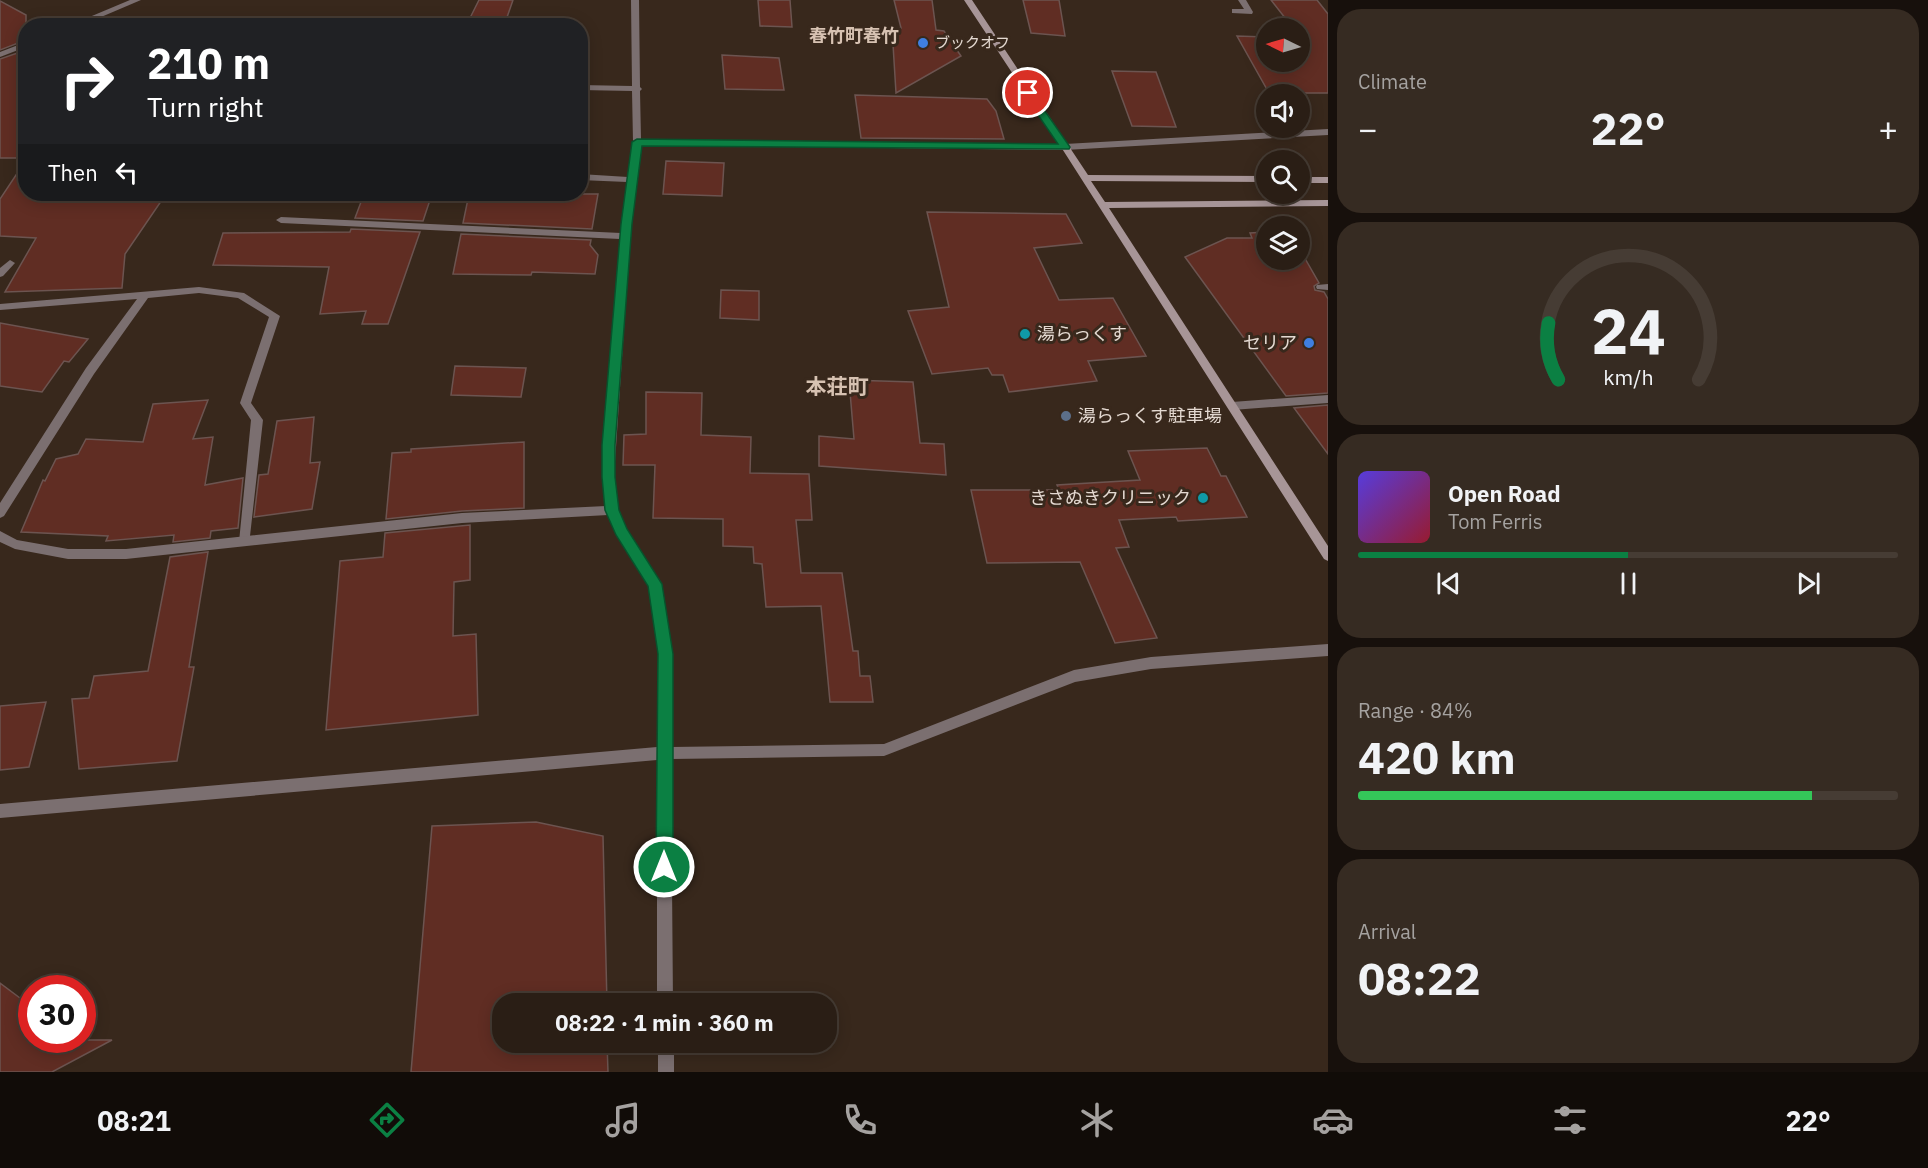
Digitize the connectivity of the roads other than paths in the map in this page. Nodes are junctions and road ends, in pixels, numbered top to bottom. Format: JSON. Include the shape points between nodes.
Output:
{"nodes":[{"id":1,"x":137,"y":0,"type":"edge"},
{"id":2,"x":635,"y":0,"type":"edge"},
{"id":3,"x":968,"y":0,"type":"edge"},
{"id":4,"x":1242,"y":0,"type":"edge"},
{"id":5,"x":1235,"y":11,"type":"dead end"},
{"id":6,"x":92,"y":18,"type":"edge"},
{"id":7,"x":18,"y":47,"type":"edge"},
{"id":8,"x":0,"y":55,"type":"edge"},
{"id":9,"x":588,"y":87,"type":"edge"},
{"id":10,"x":638,"y":89,"type":"junction"},
{"id":11,"x":1328,"y":132,"type":"edge"},
{"id":12,"x":637,"y":142,"type":"junction"},
{"id":13,"x":1065,"y":147,"type":"junction"},
{"id":14,"x":588,"y":177,"type":"edge"},
{"id":15,"x":1085,"y":178,"type":"junction"},
{"id":16,"x":1256,"y":179,"type":"edge"},
{"id":17,"x":632,"y":180,"type":"junction"},
{"id":18,"x":1310,"y":180,"type":"edge"},
{"id":19,"x":1328,"y":180,"type":"edge"},
{"id":20,"x":1328,"y":203,"type":"edge"},
{"id":21,"x":1101,"y":205,"type":"junction"},
{"id":22,"x":281,"y":220,"type":"dead end"},
{"id":23,"x":626,"y":236,"type":"junction"},
{"id":24,"x":10,"y":263,"type":"dead end"},
{"id":25,"x":0,"y":274,"type":"edge"},
{"id":26,"x":144,"y":296,"type":"junction"},
{"id":27,"x":0,"y":307,"type":"edge"},
{"id":28,"x":1328,"y":399,"type":"edge"},
{"id":29,"x":1232,"y":406,"type":"junction"},
{"id":30,"x":612,"y":510,"type":"junction"},
{"id":31,"x":0,"y":513,"type":"edge"},
{"id":32,"x":0,"y":536,"type":"edge"},
{"id":33,"x":245,"y":542,"type":"junction"},
{"id":34,"x":1326,"y":548,"type":"edge"},
{"id":35,"x":1328,"y":650,"type":"edge"},
{"id":36,"x":664,"y":753,"type":"junction"},
{"id":37,"x":0,"y":811,"type":"edge"},
{"id":38,"x":665,"y":993,"type":"edge"},
{"id":39,"x":666,"y":1053,"type":"edge"},
{"id":40,"x":666,"y":1072,"type":"edge"}],
"edges":[{"from":1,"to":6,"type":"street"},
{"from":2,"to":10,"type":"street"},
{"from":3,"to":13,"type":"street"},
{"from":4,"to":5,"type":"street","via":[[1249,12]]},
{"from":7,"to":8,"type":"street"},
{"from":9,"to":10,"type":"street"},
{"from":10,"to":12,"type":"street"},
{"from":11,"to":13,"type":"street"},
{"from":12,"to":13,"type":"street"},
{"from":12,"to":17,"type":"street"},
{"from":13,"to":15,"type":"street"},
{"from":14,"to":17,"type":"street"},
{"from":15,"to":16,"type":"street"},
{"from":15,"to":21,"type":"street"},
{"from":17,"to":23,"type":"street"},
{"from":18,"to":19,"type":"street"},
{"from":20,"to":21,"type":"street"},
{"from":21,"to":29,"type":"street"},
{"from":22,"to":23,"type":"street"},
{"from":23,"to":30,"type":"street","via":[[609,445]]},
{"from":24,"to":25,"type":"street"},
{"from":26,"to":27,"type":"street"},
{"from":26,"to":31,"type":"street","via":[[90,371]]},
{"from":26,"to":33,"type":"street","via":[[199,290],[240,295],[275,316],[245,403],[257,420]]},
{"from":28,"to":29,"type":"street"},
{"from":29,"to":34,"type":"street"},
{"from":30,"to":33,"type":"street","via":[[462,518]]},
{"from":30,"to":36,"type":"street","via":[[655,584],[666,654]]},
{"from":32,"to":33,"type":"street","via":[[15,544],[68,554],[126,554]]},
{"from":35,"to":36,"type":"street","via":[[1151,663],[1074,676],[884,750]]},
{"from":36,"to":37,"type":"street"},
{"from":36,"to":38,"type":"street"},
{"from":39,"to":40,"type":"street"}]}
